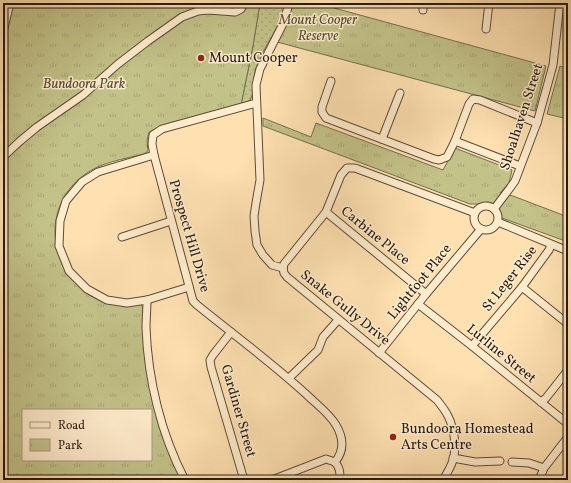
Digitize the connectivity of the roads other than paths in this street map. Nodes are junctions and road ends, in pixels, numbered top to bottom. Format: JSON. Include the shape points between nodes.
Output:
{"nodes":[{"id":1,"x":10,"y":3,"type":"edge"},
{"id":2,"x":244,"y":3,"type":"edge"},
{"id":3,"x":289,"y":3,"type":"edge"},
{"id":4,"x":489,"y":3,"type":"edge"},
{"id":5,"x":560,"y":3,"type":"edge"},
{"id":6,"x":486,"y":29,"type":"dead end"},
{"id":7,"x":3,"y":32,"type":"edge"},
{"id":8,"x":331,"y":81,"type":"dead end"},
{"id":9,"x":400,"y":93,"type":"dead end"},
{"id":10,"x":256,"y":103,"type":"junction"},
{"id":11,"x":537,"y":122,"type":"junction"},
{"id":12,"x":382,"y":139,"type":"junction"},
{"id":13,"x":455,"y":141,"type":"junction"},
{"id":14,"x":154,"y":155,"type":"junction"},
{"id":15,"x":3,"y":157,"type":"edge"},
{"id":16,"x":520,"y":166,"type":"junction"},
{"id":17,"x":494,"y":209,"type":"junction"},
{"id":18,"x":326,"y":212,"type":"junction"},
{"id":19,"x":475,"y":213,"type":"junction"},
{"id":20,"x":171,"y":221,"type":"junction"},
{"id":21,"x":498,"y":222,"type":"junction"},
{"id":22,"x":481,"y":229,"type":"junction"},
{"id":23,"x":122,"y":237,"type":"dead end"},
{"id":24,"x":551,"y":245,"type":"junction"},
{"id":25,"x":568,"y":251,"type":"edge"},
{"id":26,"x":283,"y":268,"type":"junction"},
{"id":27,"x":189,"y":287,"type":"junction"},
{"id":28,"x":522,"y":287,"type":"junction"},
{"id":29,"x":426,"y":294,"type":"junction"},
{"id":30,"x":147,"y":300,"type":"junction"},
{"id":31,"x":418,"y":304,"type":"junction"},
{"id":32,"x":338,"y":320,"type":"junction"},
{"id":33,"x":568,"y":324,"type":"edge"},
{"id":34,"x":231,"y":332,"type":"junction"},
{"id":35,"x":472,"y":346,"type":"junction"},
{"id":36,"x":379,"y":353,"type":"junction"},
{"id":37,"x":568,"y":370,"type":"edge"},
{"id":38,"x":289,"y":378,"type":"junction"},
{"id":39,"x":541,"y":402,"type":"junction"},
{"id":40,"x":568,"y":424,"type":"edge"},
{"id":41,"x":568,"y":437,"type":"edge"},
{"id":42,"x":453,"y":458,"type":"junction"},
{"id":43,"x":500,"y":461,"type":"dead end"},
{"id":44,"x":335,"y":462,"type":"junction"},
{"id":45,"x":512,"y":462,"type":"dead end"},
{"id":46,"x":544,"y":468,"type":"junction"},
{"id":47,"x":186,"y":480,"type":"edge"},
{"id":48,"x":244,"y":480,"type":"edge"},
{"id":49,"x":272,"y":480,"type":"edge"},
{"id":50,"x":340,"y":480,"type":"edge"},
{"id":51,"x":443,"y":480,"type":"edge"},
{"id":52,"x":539,"y":480,"type":"edge"}],
"edges":[{"from":1,"to":7,"type":"street"},
{"from":2,"to":15,"type":"street","via":[[241,9],[235,12],[208,10],[182,17],[118,64],[84,95],[37,127]]},
{"from":3,"to":10,"type":"street","name":"Snake Gully Drive","via":[[284,22],[260,69],[256,85]]},
{"from":4,"to":6,"type":"street"},
{"from":5,"to":11,"type":"street","name":"Shoalhaven Street","via":[[553,65]]},
{"from":8,"to":12,"type":"street","via":[[321,110],[324,116]]},
{"from":9,"to":12,"type":"street"},
{"from":10,"to":14,"type":"street","name":"Prospect Hill Drive","via":[[162,129],[153,135]]},
{"from":10,"to":26,"type":"street","name":"Snake Gully Drive","via":[[260,180],[254,216],[257,245],[272,265]]},
{"from":11,"to":13,"type":"street","via":[[473,99],[468,104]]},
{"from":11,"to":16,"type":"street","name":"Shoalhaven Street"},
{"from":12,"to":13,"type":"street","via":[[439,160],[447,157]]},
{"from":13,"to":16,"type":"street"},
{"from":14,"to":20,"type":"street","name":"Prospect Hill Drive"},
{"from":14,"to":30,"type":"street","via":[[98,172],[82,182],[66,201],[60,221],[59,246],[69,271],[87,289],[107,300],[127,303]]},
{"from":16,"to":17,"type":"street","name":"Shoalhaven Street","via":[[512,185]]},
{"from":17,"to":19,"type":"street","via":[[484,206]]},
{"from":17,"to":21,"type":"street","via":[[498,214]]},
{"from":18,"to":19,"type":"street","via":[[341,175],[347,168],[355,168]]},
{"from":18,"to":26,"type":"street","via":[[285,262]]},
{"from":18,"to":29,"type":"street","name":"Carbine Place"},
{"from":19,"to":22,"type":"street","via":[[474,220]]},
{"from":20,"to":23,"type":"street"},
{"from":20,"to":27,"type":"street","name":"Prospect Hill Drive"},
{"from":21,"to":22,"type":"street","via":[[492,228]]},
{"from":21,"to":24,"type":"street"},
{"from":22,"to":29,"type":"street","name":"Lightfoot Place"},
{"from":24,"to":25,"type":"street"},
{"from":24,"to":28,"type":"street","name":"St Leger Rise"},
{"from":26,"to":32,"type":"street","name":"Snake Gully Drive","via":[[287,277]]},
{"from":27,"to":30,"type":"street"},
{"from":27,"to":34,"type":"street","name":"Prospect Hill Drive","via":[[196,305]]},
{"from":28,"to":33,"type":"street"},
{"from":28,"to":35,"type":"street","name":"St Leger Rise"},
{"from":29,"to":31,"type":"street","name":"Lightfoot Place"},
{"from":30,"to":47,"type":"street","via":[[149,364],[156,402],[165,432]]},
{"from":31,"to":35,"type":"street","name":"Lurline Street"},
{"from":31,"to":36,"type":"street","name":"Lightfoot Place"},
{"from":32,"to":36,"type":"street","name":"Snake Gully Drive"},
{"from":32,"to":38,"type":"street","via":[[323,337],[318,350]]},
{"from":34,"to":38,"type":"street","name":"Prospect Hill Drive"},
{"from":34,"to":48,"type":"street","name":"Gardiner Street","via":[[210,360]]},
{"from":35,"to":39,"type":"street","name":"Lurline Street"},
{"from":36,"to":42,"type":"street","name":"Snake Gully Drive","via":[[442,406],[449,416],[454,433]]},
{"from":37,"to":39,"type":"street"},
{"from":38,"to":44,"type":"street","name":"Prospect Hill Drive","via":[[329,415],[336,425],[342,446]]},
{"from":39,"to":40,"type":"street","name":"Lurline Street"},
{"from":41,"to":46,"type":"street"},
{"from":42,"to":43,"type":"street","via":[[475,462]]},
{"from":42,"to":51,"type":"street","name":"Snake Gully Drive"},
{"from":44,"to":49,"type":"street","via":[[326,459]]},
{"from":44,"to":50,"type":"street","via":[[340,471]]},
{"from":45,"to":46,"type":"street","via":[[529,463]]},
{"from":46,"to":52,"type":"street"}]}
